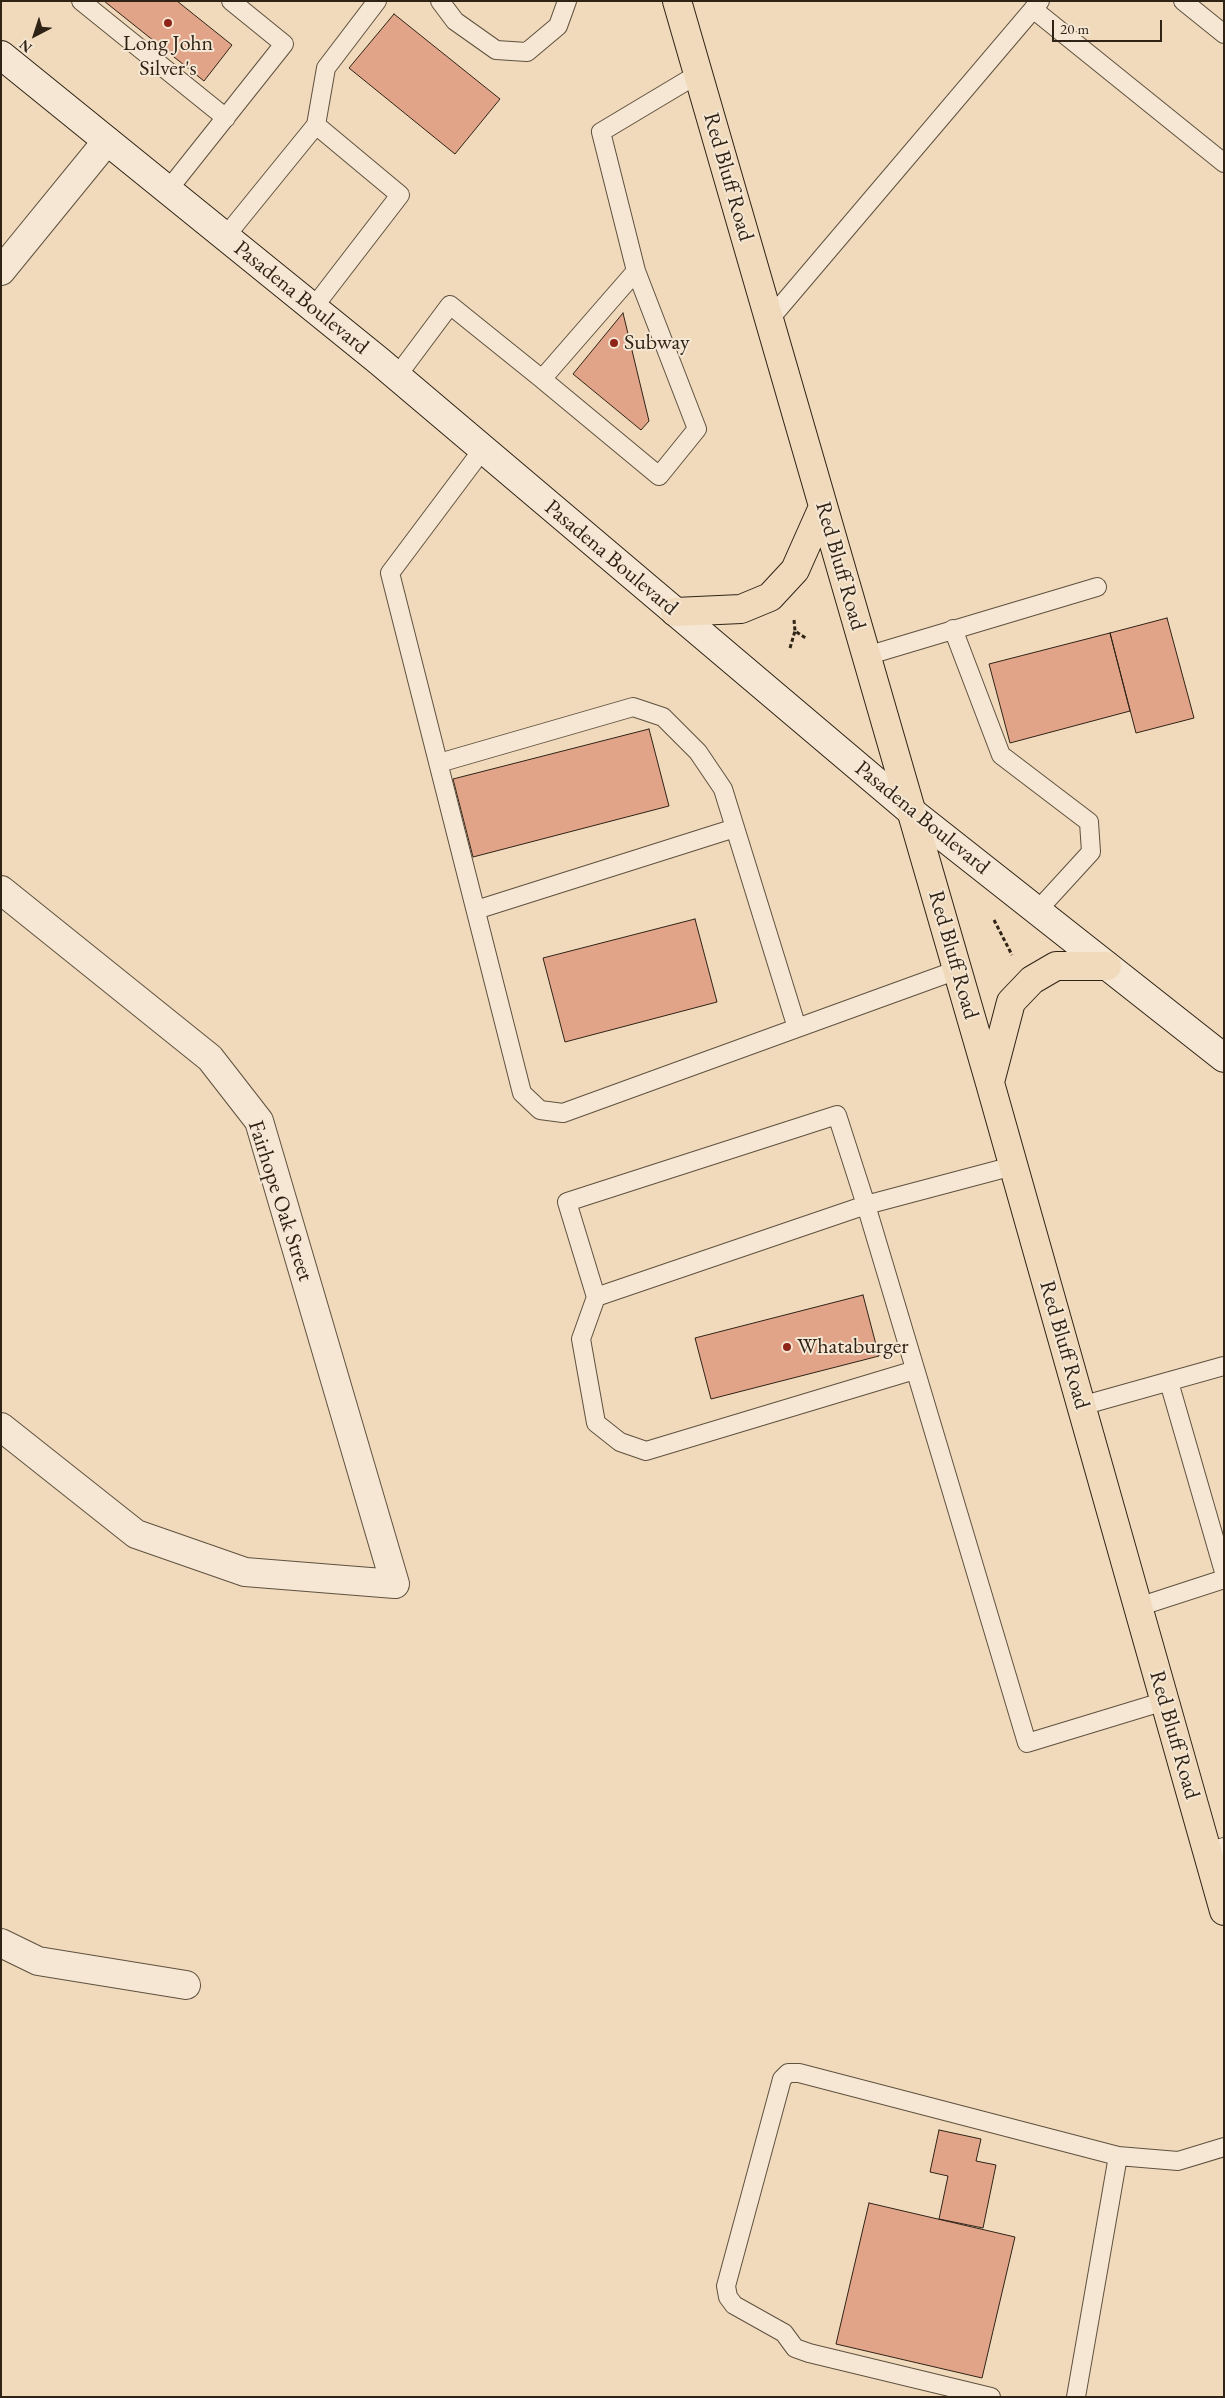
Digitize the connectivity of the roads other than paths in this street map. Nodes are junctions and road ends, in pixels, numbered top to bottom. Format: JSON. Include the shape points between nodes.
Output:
{"nodes":[{"id":1,"x":81,"y":1,"type":"edge"},
{"id":2,"x":232,"y":1,"type":"edge"},
{"id":3,"x":377,"y":1,"type":"edge"},
{"id":4,"x":440,"y":1,"type":"edge"},
{"id":5,"x":568,"y":1,"type":"edge"},
{"id":6,"x":677,"y":1,"type":"edge"},
{"id":7,"x":1182,"y":1,"type":"edge"},
{"id":8,"x":1036,"y":5,"type":"edge"},
{"id":9,"x":1224,"y":34,"type":"edge"},
{"id":10,"x":1,"y":55,"type":"edge"},
{"id":11,"x":698,"y":74,"type":"junction"},
{"id":12,"x":226,"y":118,"type":"junction"},
{"id":13,"x":316,"y":125,"type":"junction"},
{"id":14,"x":107,"y":141,"type":"junction"},
{"id":15,"x":1224,"y":163,"type":"edge"},
{"id":16,"x":168,"y":190,"type":"junction"},
{"id":17,"x":226,"y":236,"type":"junction"},
{"id":18,"x":1,"y":271,"type":"edge"},
{"id":19,"x":636,"y":271,"type":"junction"},
{"id":20,"x":313,"y":308,"type":"junction"},
{"id":21,"x":769,"y":320,"type":"junction"},
{"id":22,"x":397,"y":376,"type":"junction"},
{"id":23,"x":542,"y":379,"type":"junction"},
{"id":24,"x":482,"y":449,"type":"junction"},
{"id":25,"x":823,"y":507,"type":"junction"},
{"id":26,"x":1097,"y":587,"type":"dead end"},
{"id":27,"x":675,"y":612,"type":"junction"},
{"id":28,"x":953,"y":629,"type":"junction"},
{"id":29,"x":866,"y":656,"type":"junction"},
{"id":30,"x":439,"y":763,"type":"junction"},
{"id":31,"x":912,"y":812,"type":"junction"},
{"id":32,"x":735,"y":828,"type":"junction"},
{"id":33,"x":1,"y":890,"type":"edge"},
{"id":34,"x":476,"y":910,"type":"junction"},
{"id":35,"x":1037,"y":911,"type":"junction"},
{"id":36,"x":1108,"y":966,"type":"junction"},
{"id":37,"x":957,"y":970,"type":"junction"},
{"id":38,"x":797,"y":1028,"type":"junction"},
{"id":39,"x":1224,"y":1058,"type":"edge"},
{"id":40,"x":990,"y":1083,"type":"junction"},
{"id":41,"x":1013,"y":1166,"type":"junction"},
{"id":42,"x":866,"y":1205,"type":"junction"},
{"id":43,"x":596,"y":1298,"type":"junction"},
{"id":44,"x":1224,"y":1366,"type":"edge"},
{"id":45,"x":915,"y":1370,"type":"junction"},
{"id":46,"x":1168,"y":1382,"type":"junction"},
{"id":47,"x":1081,"y":1406,"type":"junction"},
{"id":48,"x":1,"y":1427,"type":"edge"},
{"id":49,"x":1224,"y":1572,"type":"edge"},
{"id":50,"x":1224,"y":1579,"type":"edge"},
{"id":51,"x":1138,"y":1607,"type":"junction"},
{"id":52,"x":1165,"y":1701,"type":"junction"},
{"id":53,"x":1215,"y":1849,"type":"edge"},
{"id":54,"x":1224,"y":1911,"type":"edge"},
{"id":55,"x":1,"y":1943,"type":"edge"},
{"id":56,"x":186,"y":1985,"type":"dead end"},
{"id":57,"x":1224,"y":2147,"type":"edge"},
{"id":58,"x":1118,"y":2156,"type":"junction"},
{"id":59,"x":991,"y":2397,"type":"edge"},
{"id":60,"x":1076,"y":2397,"type":"edge"}],
"edges":[{"from":1,"to":12,"type":"lane"},
{"from":2,"to":12,"type":"lane","via":[[284,44]]},
{"from":3,"to":13,"type":"lane","via":[[326,68]]},
{"from":4,"to":5,"type":"lane","via":[[455,21],[496,50],[527,52],[558,26]]},
{"from":6,"to":11,"type":"main road","name":"Red Bluff Road"},
{"from":7,"to":9,"type":"lane"},
{"from":8,"to":15,"type":"lane"},
{"from":8,"to":21,"type":"lane"},
{"from":10,"to":14,"type":"street","name":"Pasadena Boulevard"},
{"from":11,"to":19,"type":"lane","via":[[601,132]]},
{"from":11,"to":21,"type":"main road","name":"Red Bluff Road"},
{"from":12,"to":16,"type":"lane"},
{"from":13,"to":17,"type":"lane"},
{"from":13,"to":20,"type":"lane","via":[[400,195]]},
{"from":14,"to":16,"type":"street","name":"Pasadena Boulevard"},
{"from":14,"to":18,"type":"street"},
{"from":16,"to":17,"type":"street","name":"Pasadena Boulevard"},
{"from":17,"to":20,"type":"street","name":"Pasadena Boulevard"},
{"from":19,"to":23,"type":"lane"},
{"from":19,"to":23,"type":"lane","via":[[697,429],[659,476]]},
{"from":20,"to":22,"type":"street","name":"Pasadena Boulevard"},
{"from":21,"to":25,"type":"main road","name":"Red Bluff Road"},
{"from":22,"to":23,"type":"lane","via":[[450,305]]},
{"from":22,"to":24,"type":"street","name":"Pasadena Boulevard"},
{"from":24,"to":27,"type":"street","name":"Pasadena Boulevard"},
{"from":24,"to":30,"type":"lane","via":[[390,573]]},
{"from":25,"to":27,"type":"main road","via":[[795,570],[770,597],[740,609]]},
{"from":25,"to":29,"type":"main road","name":"Red Bluff Road"},
{"from":26,"to":28,"type":"lane"},
{"from":27,"to":31,"type":"street","name":"Pasadena Boulevard"},
{"from":28,"to":29,"type":"lane"},
{"from":28,"to":35,"type":"lane","via":[[1001,754],[1089,822],[1091,852]]},
{"from":29,"to":31,"type":"main road","name":"Red Bluff Road"},
{"from":30,"to":32,"type":"lane","via":[[634,707],[663,717],[698,752],[723,789]]},
{"from":30,"to":34,"type":"lane"},
{"from":31,"to":35,"type":"street","name":"Pasadena Boulevard"},
{"from":31,"to":37,"type":"main road","name":"Red Bluff Road"},
{"from":32,"to":34,"type":"lane"},
{"from":32,"to":38,"type":"lane"},
{"from":33,"to":48,"type":"street","name":"Fairhope Oak Street","via":[[210,1058],[259,1121],[395,1584],[245,1572],[136,1534]]},
{"from":34,"to":38,"type":"lane","via":[[522,1093],[540,1110],[563,1113]]},
{"from":35,"to":36,"type":"street","name":"Pasadena Boulevard"},
{"from":36,"to":39,"type":"street","name":"Pasadena Boulevard"},
{"from":36,"to":40,"type":"main road","via":[[1056,966],[1032,980],[1011,1002]]},
{"from":37,"to":38,"type":"lane"},
{"from":37,"to":40,"type":"main road","name":"Red Bluff Road"},
{"from":40,"to":41,"type":"main road","name":"Red Bluff Road"},
{"from":41,"to":42,"type":"lane"},
{"from":41,"to":47,"type":"main road","name":"Red Bluff Road"},
{"from":42,"to":43,"type":"lane"},
{"from":42,"to":43,"type":"lane","via":[[838,1115],[567,1202]]},
{"from":42,"to":45,"type":"lane"},
{"from":43,"to":45,"type":"lane","via":[[581,1339],[596,1423],[620,1442],[646,1451]]},
{"from":44,"to":46,"type":"lane"},
{"from":45,"to":52,"type":"lane","via":[[1027,1743]]},
{"from":46,"to":47,"type":"lane"},
{"from":46,"to":49,"type":"lane"},
{"from":47,"to":51,"type":"main road","name":"Red Bluff Road"},
{"from":50,"to":51,"type":"lane"},
{"from":51,"to":52,"type":"main road","name":"Red Bluff Road"},
{"from":52,"to":53,"type":"main road","name":"Red Bluff Road"},
{"from":53,"to":54,"type":"main road","name":"Red Bluff Road"},
{"from":55,"to":56,"type":"street","via":[[38,1961]]},
{"from":57,"to":58,"type":"lane","via":[[1178,2161]]},
{"from":58,"to":59,"type":"lane","via":[[799,2073],[788,2073],[782,2079],[726,2286],[728,2297],[734,2305],[784,2333],[795,2348]]},
{"from":58,"to":60,"type":"lane"}]}
